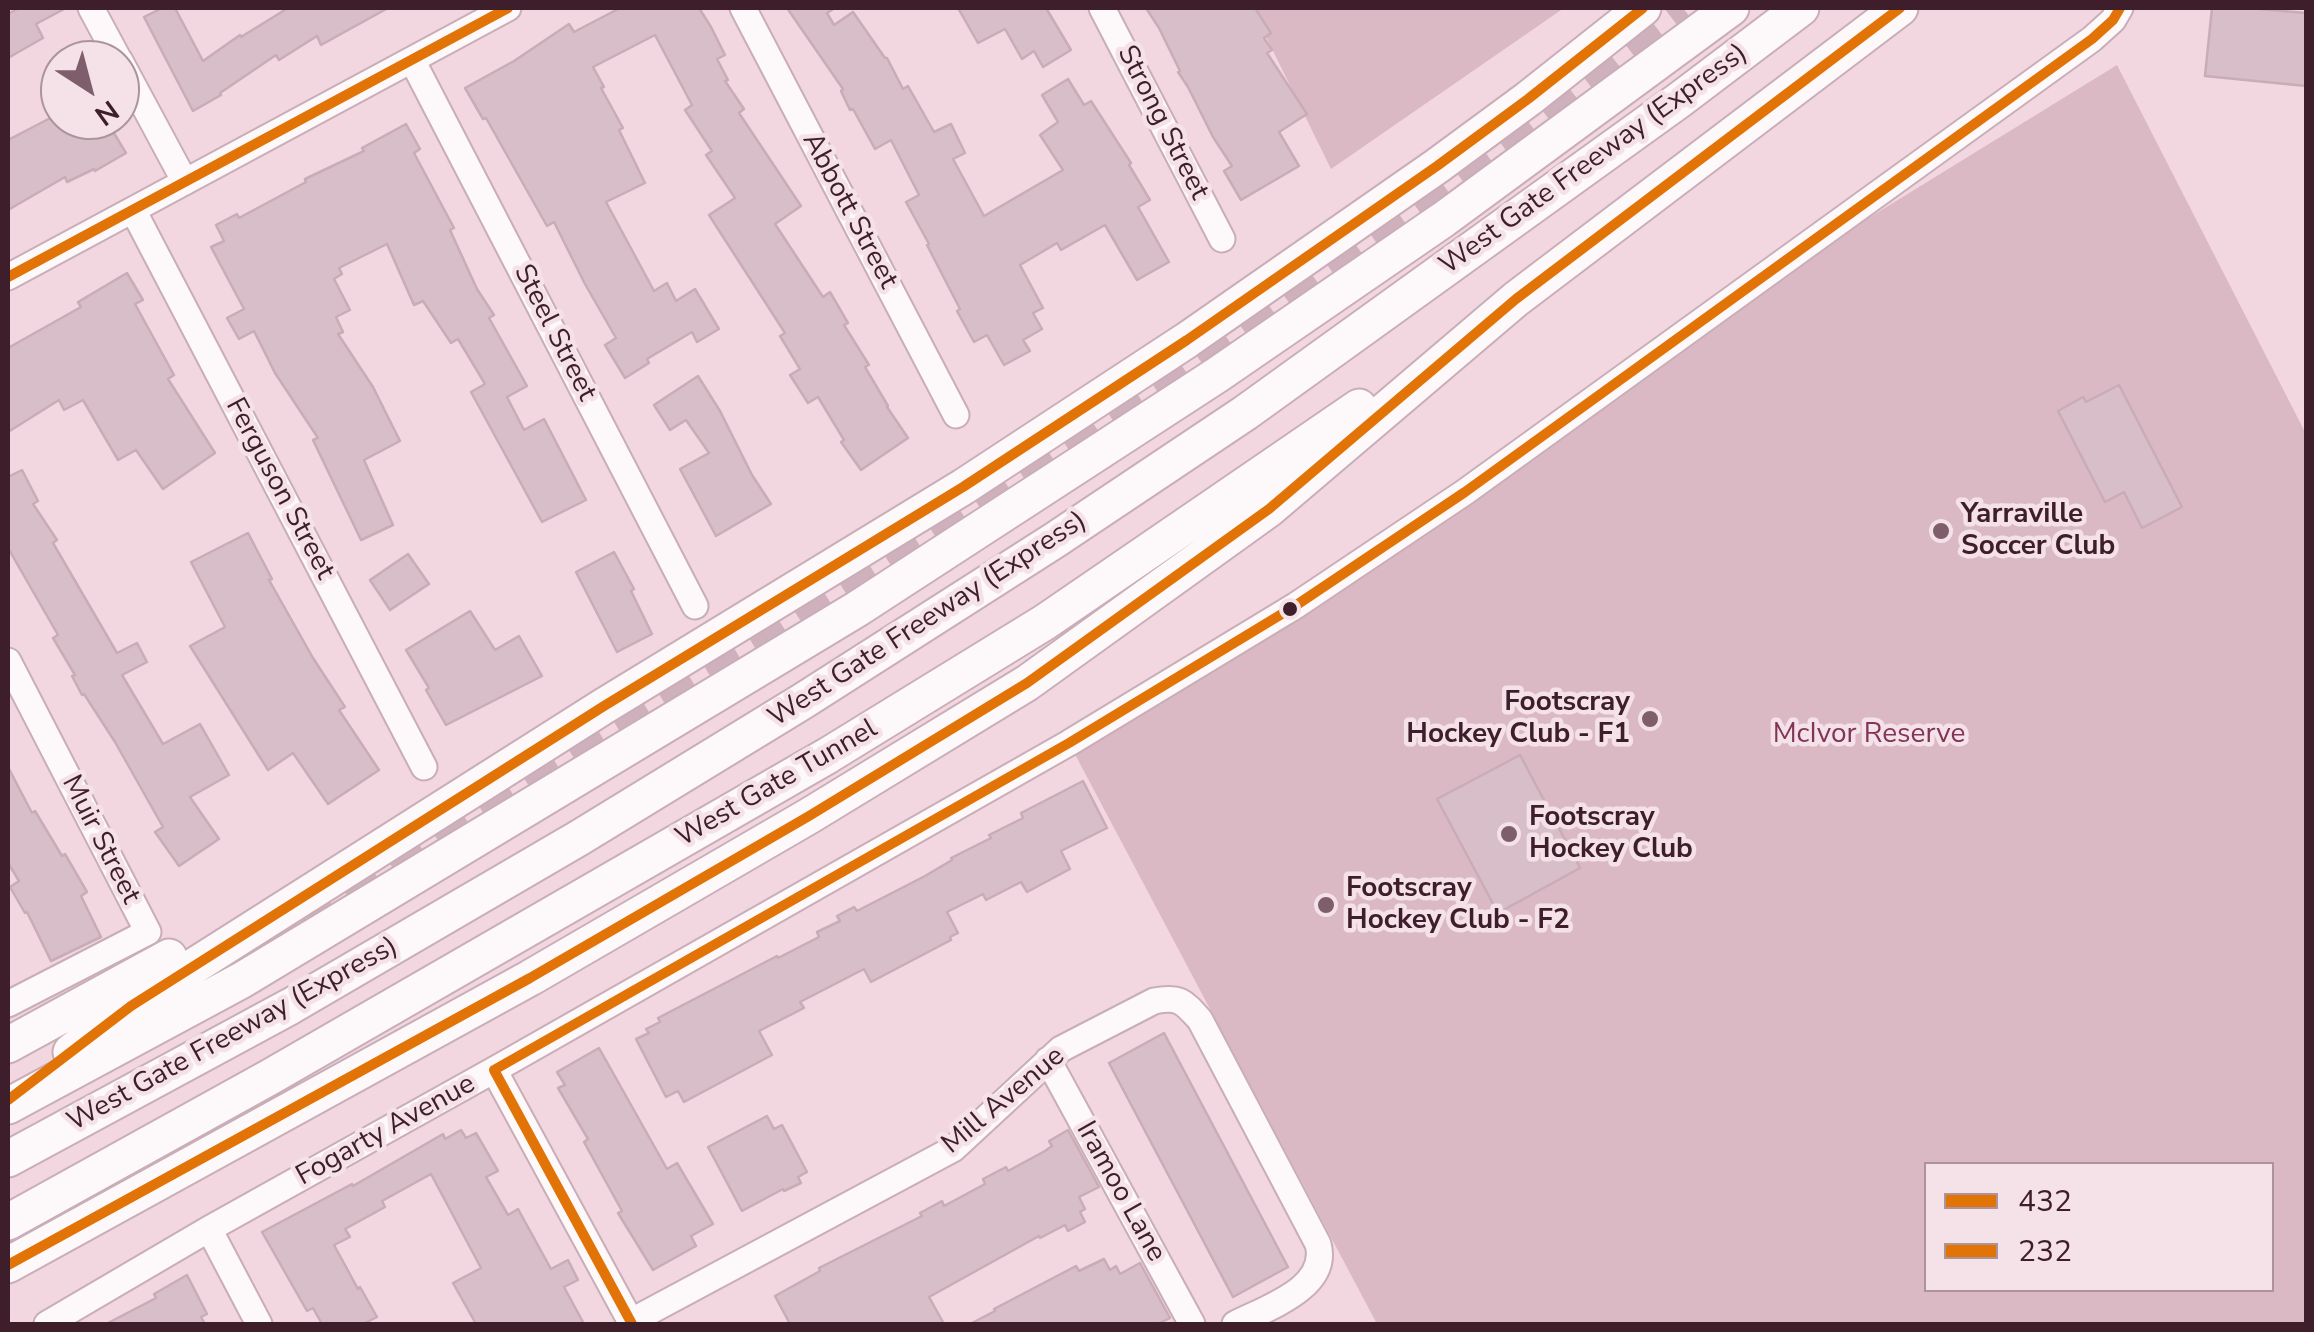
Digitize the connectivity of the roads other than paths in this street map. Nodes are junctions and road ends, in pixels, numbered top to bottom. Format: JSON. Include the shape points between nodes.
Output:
{"nodes":[{"id":1,"x":91,"y":8,"type":"edge"},
{"id":2,"x":508,"y":8,"type":"edge"},
{"id":3,"x":743,"y":8,"type":"edge"},
{"id":4,"x":1102,"y":8,"type":"edge"},
{"id":5,"x":1642,"y":8,"type":"edge"},
{"id":6,"x":1731,"y":8,"type":"edge"},
{"id":7,"x":1801,"y":8,"type":"edge"},
{"id":8,"x":1900,"y":8,"type":"edge"},
{"id":9,"x":2120,"y":8,"type":"edge"},
{"id":10,"x":464,"y":18,"type":"edge"},
{"id":11,"x":109,"y":40,"type":"edge"},
{"id":12,"x":412,"y":60,"type":"junction"},
{"id":13,"x":140,"y":98,"type":"edge"},
{"id":14,"x":185,"y":182,"type":"junction"},
{"id":15,"x":133,"y":210,"type":"junction"},
{"id":16,"x":1222,"y":239,"type":"dead end"},
{"id":17,"x":8,"y":277,"type":"edge"},
{"id":18,"x":1516,"y":298,"type":"junction"},
{"id":19,"x":956,"y":415,"type":"dead end"},
{"id":20,"x":695,"y":606,"type":"dead end"},
{"id":21,"x":8,"y":661,"type":"edge"},
{"id":22,"x":604,"y":706,"type":"junction"},
{"id":23,"x":424,"y":767,"type":"dead end"},
{"id":24,"x":8,"y":1004,"type":"edge"},
{"id":25,"x":8,"y":1045,"type":"edge"},
{"id":26,"x":1048,"y":1060,"type":"junction"},
{"id":27,"x":494,"y":1070,"type":"junction"},
{"id":28,"x":8,"y":1103,"type":"edge"},
{"id":29,"x":8,"y":1160,"type":"edge"},
{"id":30,"x":8,"y":1222,"type":"edge"},
{"id":31,"x":209,"y":1229,"type":"junction"},
{"id":32,"x":8,"y":1265,"type":"edge"},
{"id":33,"x":631,"y":1323,"type":"edge"},
{"id":34,"x":47,"y":1324,"type":"edge"},
{"id":35,"x":259,"y":1324,"type":"edge"},
{"id":36,"x":1192,"y":1324,"type":"edge"},
{"id":37,"x":1235,"y":1324,"type":"edge"}],
"edges":[{"from":1,"to":11,"type":"street"},
{"from":2,"to":10,"type":"street"},
{"from":3,"to":19,"type":"street","name":"Abbott Street"},
{"from":4,"to":16,"type":"street","name":"Strong Street"},
{"from":5,"to":22,"type":"highway","via":[[1436,166],[1187,340],[963,487]]},
{"from":6,"to":28,"type":"highway","name":"West Gate Freeway (Express)","via":[[1444,219],[857,610],[242,980]]},
{"from":7,"to":29,"type":"highway","name":"West Gate Freeway (Express)","via":[[1246,413],[803,702],[291,1006]]},
{"from":8,"to":18,"type":"highway"},
{"from":9,"to":27,"type":"street","name":"Fogarty Avenue","via":[[2092,38],[1731,301],[1296,606]]},
{"from":10,"to":12,"type":"street"},
{"from":12,"to":14,"type":"street"},
{"from":12,"to":20,"type":"street","name":"Steel Street"},
{"from":13,"to":14,"type":"street"},
{"from":14,"to":15,"type":"street"},
{"from":15,"to":17,"type":"street"},
{"from":15,"to":23,"type":"street","name":"Ferguson Street"},
{"from":18,"to":30,"type":"highway","name":"West Gate Tunnel","via":[[1044,622],[860,736]]},
{"from":18,"to":32,"type":"highway","via":[[1268,508],[1027,683],[530,978]]},
{"from":21,"to":24,"type":"street","name":"Muir Street","via":[[148,932]]},
{"from":22,"to":25,"type":"highway"},
{"from":22,"to":28,"type":"highway","via":[[131,1006]]},
{"from":26,"to":33,"type":"street","name":"Mill Avenue","via":[[953,1149]]},
{"from":26,"to":36,"type":"street","name":"Iramoo Lane"},
{"from":26,"to":37,"type":"street","name":"Mill Avenue","via":[[1154,1001],[1184,1002],[1200,1020],[1321,1255],[1312,1280],[1299,1291]]},
{"from":27,"to":31,"type":"street","name":"Fogarty Avenue"},
{"from":27,"to":33,"type":"street"},
{"from":31,"to":34,"type":"street","name":"Fogarty Avenue"},
{"from":31,"to":35,"type":"street"}]}
